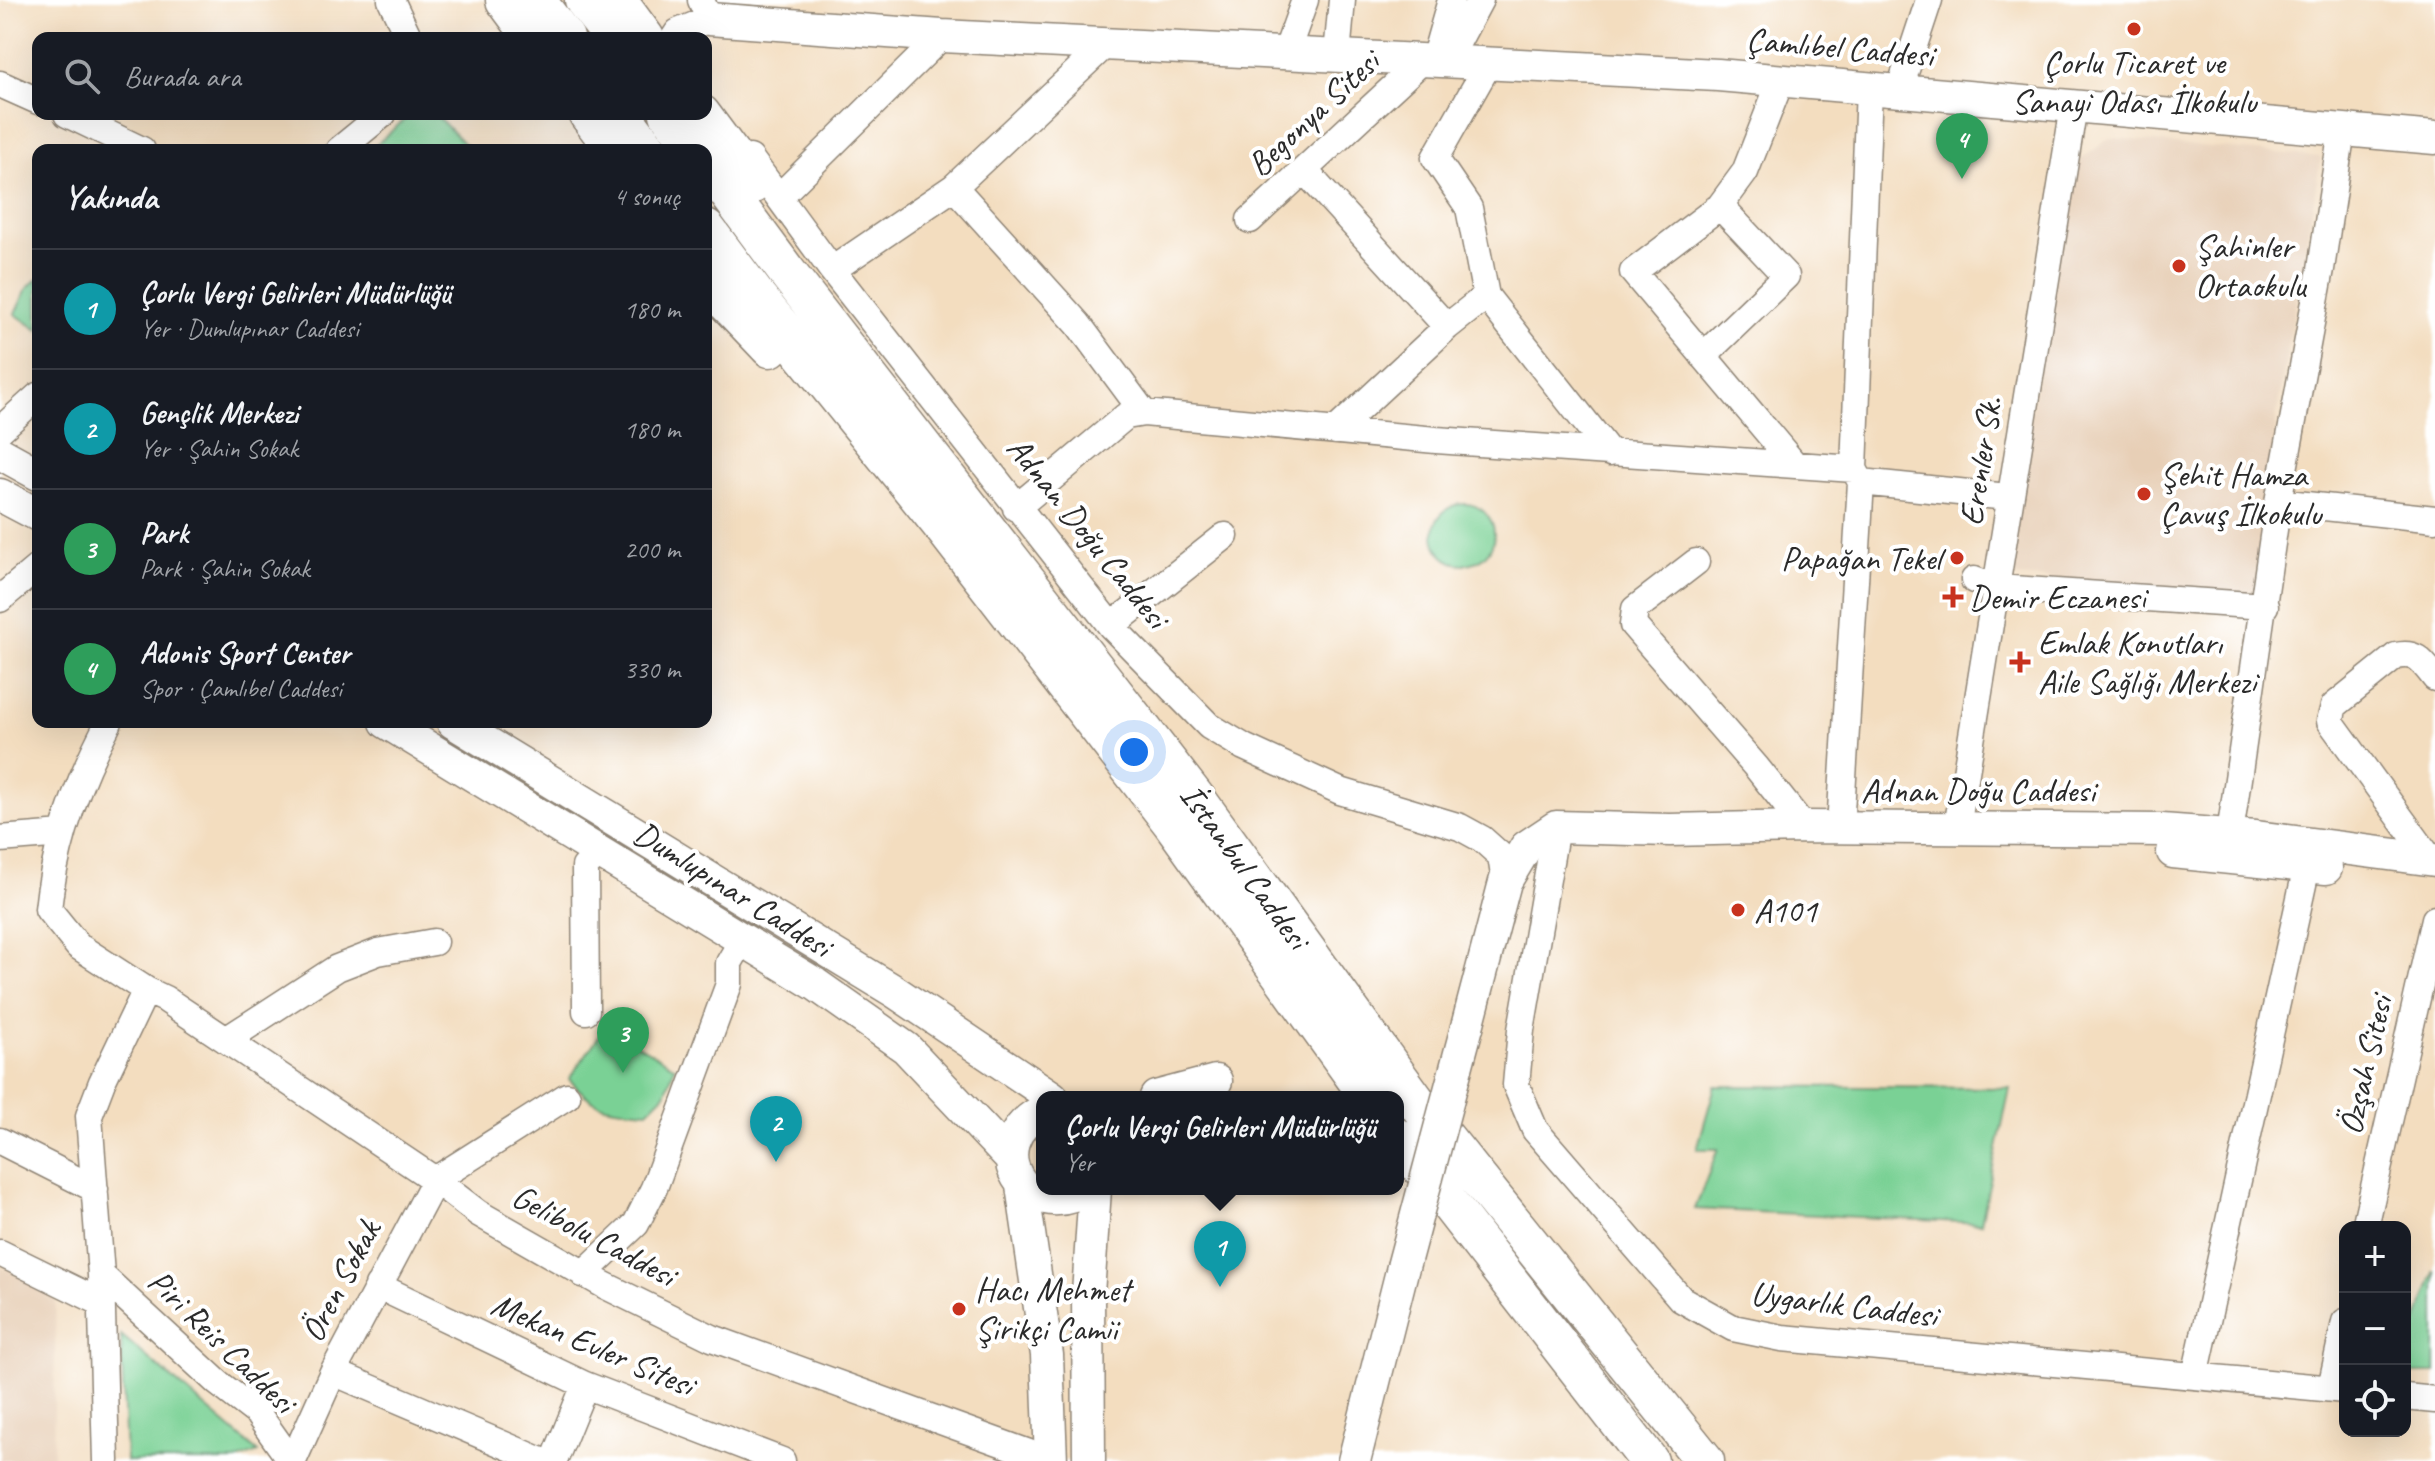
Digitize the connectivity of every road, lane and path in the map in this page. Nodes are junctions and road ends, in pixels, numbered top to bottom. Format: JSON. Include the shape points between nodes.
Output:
{"nodes":[{"id":1,"x":391,"y":0,"type":"edge"},
{"id":2,"x":505,"y":0,"type":"edge"},
{"id":3,"x":536,"y":0,"type":"edge"},
{"id":4,"x":584,"y":0,"type":"edge"},
{"id":5,"x":617,"y":0,"type":"edge"},
{"id":6,"x":1305,"y":0,"type":"edge"},
{"id":7,"x":1342,"y":0,"type":"edge"},
{"id":8,"x":1451,"y":0,"type":"edge"},
{"id":9,"x":1480,"y":0,"type":"edge"},
{"id":10,"x":1929,"y":0,"type":"edge"},
{"id":11,"x":705,"y":10,"type":"edge"},
{"id":12,"x":406,"y":32,"type":"edge"},
{"id":13,"x":529,"y":32,"type":"edge"},
{"id":14,"x":560,"y":32,"type":"edge"},
{"id":15,"x":608,"y":32,"type":"edge"},
{"id":16,"x":641,"y":32,"type":"edge"},
{"id":17,"x":678,"y":32,"type":"edge"},
{"id":18,"x":942,"y":36,"type":"junction"},
{"id":19,"x":1106,"y":44,"type":"junction"},
{"id":20,"x":1286,"y":53,"type":"junction"},
{"id":21,"x":1337,"y":55,"type":"junction"},
{"id":22,"x":1436,"y":60,"type":"junction"},
{"id":23,"x":1489,"y":63,"type":"junction"},
{"id":24,"x":1781,"y":80,"type":"junction"},
{"id":25,"x":0,"y":84,"type":"edge"},
{"id":26,"x":1884,"y":90,"type":"junction"},
{"id":27,"x":32,"y":98,"type":"edge"},
{"id":28,"x":2074,"y":106,"type":"junction"},
{"id":29,"x":712,"y":110,"type":"edge"},
{"id":30,"x":80,"y":120,"type":"edge"},
{"id":31,"x":376,"y":120,"type":"edge"},
{"id":32,"x":592,"y":120,"type":"edge"},
{"id":33,"x":626,"y":120,"type":"edge"},
{"id":34,"x":674,"y":120,"type":"edge"},
{"id":35,"x":705,"y":120,"type":"edge"},
{"id":36,"x":2342,"y":130,"type":"junction"},
{"id":37,"x":2435,"y":138,"type":"edge"},
{"id":38,"x":130,"y":144,"type":"edge"},
{"id":39,"x":346,"y":144,"type":"edge"},
{"id":40,"x":610,"y":144,"type":"edge"},
{"id":41,"x":644,"y":144,"type":"edge"},
{"id":42,"x":692,"y":144,"type":"edge"},
{"id":43,"x":1304,"y":170,"type":"junction"},
{"id":44,"x":712,"y":171,"type":"edge"},
{"id":45,"x":954,"y":187,"type":"junction"},
{"id":46,"x":780,"y":196,"type":"junction"},
{"id":47,"x":1720,"y":206,"type":"junction"},
{"id":48,"x":1250,"y":220,"type":"dead end"},
{"id":49,"x":712,"y":237,"type":"edge"},
{"id":50,"x":832,"y":270,"type":"junction"},
{"id":51,"x":712,"y":283,"type":"edge"},
{"id":52,"x":1486,"y":296,"type":"junction"},
{"id":53,"x":1447,"y":327,"type":"junction"},
{"id":54,"x":1703,"y":356,"type":"junction"},
{"id":55,"x":865,"y":373,"type":"junction"},
{"id":56,"x":32,"y":401,"type":"edge"},
{"id":57,"x":843,"y":404,"type":"junction"},
{"id":58,"x":1144,"y":413,"type":"junction"},
{"id":59,"x":0,"y":430,"type":"edge"},
{"id":60,"x":1335,"y":431,"type":"junction"},
{"id":61,"x":0,"y":453,"type":"edge"},
{"id":62,"x":1610,"y":453,"type":"junction"},
{"id":63,"x":1795,"y":465,"type":"junction"},
{"id":64,"x":32,"y":471,"type":"edge"},
{"id":65,"x":1858,"y":476,"type":"junction"},
{"id":66,"x":0,"y":495,"type":"edge"},
{"id":67,"x":1998,"y":496,"type":"dead end"},
{"id":68,"x":2278,"y":502,"type":"junction"},
{"id":69,"x":1016,"y":508,"type":"junction"},
{"id":70,"x":32,"y":512,"type":"edge"},
{"id":71,"x":2435,"y":519,"type":"edge"},
{"id":72,"x":1225,"y":536,"type":"dead end"},
{"id":73,"x":1696,"y":562,"type":"dead end"},
{"id":74,"x":32,"y":572,"type":"edge"},
{"id":75,"x":1985,"y":584,"type":"junction"},
{"id":76,"x":0,"y":599,"type":"edge"},
{"id":77,"x":2265,"y":606,"type":"junction"},
{"id":78,"x":1111,"y":626,"type":"junction"},
{"id":79,"x":2435,"y":678,"type":"edge"},
{"id":80,"x":106,"y":728,"type":"edge"},
{"id":81,"x":396,"y":728,"type":"edge"},
{"id":82,"x":469,"y":728,"type":"edge"},
{"id":83,"x":1804,"y":827,"type":"junction"},
{"id":84,"x":1840,"y":828,"type":"junction"},
{"id":85,"x":1957,"y":828,"type":"junction"},
{"id":86,"x":63,"y":834,"type":"junction"},
{"id":87,"x":2230,"y":834,"type":"junction"},
{"id":88,"x":0,"y":839,"type":"edge"},
{"id":89,"x":1545,"y":840,"type":"junction"},
{"id":90,"x":600,"y":852,"type":"junction"},
{"id":91,"x":2309,"y":855,"type":"junction"},
{"id":92,"x":2434,"y":868,"type":"edge"},
{"id":93,"x":1505,"y":882,"type":"junction"},
{"id":94,"x":2435,"y":919,"type":"edge"},
{"id":95,"x":743,"y":939,"type":"junction"},
{"id":96,"x":434,"y":942,"type":"dead end"},
{"id":97,"x":146,"y":990,"type":"junction"},
{"id":98,"x":586,"y":1011,"type":"dead end"},
{"id":99,"x":226,"y":1040,"type":"junction"},
{"id":100,"x":1043,"y":1091,"type":"edge"},
{"id":101,"x":1178,"y":1091,"type":"edge"},
{"id":102,"x":1203,"y":1091,"type":"edge"},
{"id":103,"x":1365,"y":1091,"type":"edge"},
{"id":104,"x":567,"y":1096,"type":"dead end"},
{"id":105,"x":1036,"y":1114,"type":"edge"},
{"id":106,"x":0,"y":1141,"type":"edge"},
{"id":107,"x":1404,"y":1146,"type":"edge"},
{"id":108,"x":1016,"y":1172,"type":"junction"},
{"id":109,"x":435,"y":1180,"type":"junction"},
{"id":110,"x":95,"y":1189,"type":"junction"},
{"id":111,"x":1036,"y":1195,"type":"edge"},
{"id":112,"x":1037,"y":1195,"type":"edge"},
{"id":113,"x":1078,"y":1195,"type":"edge"},
{"id":114,"x":1095,"y":1195,"type":"edge"},
{"id":115,"x":2366,"y":1221,"type":"edge"},
{"id":116,"x":0,"y":1253,"type":"edge"},
{"id":117,"x":583,"y":1274,"type":"junction"},
{"id":118,"x":101,"y":1275,"type":"junction"},
{"id":119,"x":378,"y":1286,"type":"junction"},
{"id":120,"x":102,"y":1303,"type":"junction"},
{"id":121,"x":2341,"y":1365,"type":"edge"},
{"id":122,"x":333,"y":1372,"type":"junction"},
{"id":123,"x":2195,"y":1376,"type":"junction"},
{"id":124,"x":585,"y":1385,"type":"junction"},
{"id":125,"x":2338,"y":1389,"type":"edge"},
{"id":126,"x":2411,"y":1398,"type":"edge"},
{"id":127,"x":2435,"y":1400,"type":"edge"},
{"id":128,"x":106,"y":1461,"type":"edge"},
{"id":129,"x":292,"y":1461,"type":"edge"},
{"id":130,"x":542,"y":1461,"type":"edge"},
{"id":131,"x":554,"y":1461,"type":"edge"},
{"id":132,"x":782,"y":1461,"type":"edge"},
{"id":133,"x":1051,"y":1461,"type":"edge"},
{"id":134,"x":1089,"y":1461,"type":"edge"},
{"id":135,"x":1354,"y":1461,"type":"edge"},
{"id":136,"x":1649,"y":1461,"type":"edge"},
{"id":137,"x":1705,"y":1461,"type":"edge"}],
"edges":[{"from":1,"to":12,"type":"street"},
{"from":2,"to":13,"type":"highway"},
{"from":3,"to":14,"type":"highway"},
{"from":4,"to":15,"type":"highway"},
{"from":5,"to":16,"type":"highway"},
{"from":6,"to":20,"type":"street"},
{"from":7,"to":21,"type":"street"},
{"from":8,"to":22,"type":"street"},
{"from":9,"to":22,"type":"street"},
{"from":10,"to":26,"type":"street"},
{"from":11,"to":17,"type":"street"},
{"from":11,"to":18,"type":"main road","name":"Çamlıbel Caddesi"},
{"from":18,"to":19,"type":"main road","name":"Çamlıbel Caddesi"},
{"from":18,"to":46,"type":"street"},
{"from":19,"to":20,"type":"main road","name":"Çamlıbel Caddesi"},
{"from":19,"to":45,"type":"street"},
{"from":20,"to":21,"type":"main road","name":"Çamlıbel Caddesi"},
{"from":21,"to":22,"type":"main road","name":"Çamlıbel Caddesi"},
{"from":22,"to":23,"type":"main road","name":"Çamlıbel Caddesi"},
{"from":22,"to":43,"type":"street","name":"Begonya Sitesi"},
{"from":23,"to":24,"type":"main road","name":"Çamlıbel Caddesi"},
{"from":23,"to":52,"type":"street","via":[[1435,158],[1469,208]]},
{"from":24,"to":26,"type":"main road","name":"Çamlıbel Caddesi"},
{"from":24,"to":47,"type":"street","via":[[1745,172]]},
{"from":25,"to":27,"type":"street"},
{"from":26,"to":28,"type":"main road","name":"Çamlıbel Caddesi"},
{"from":26,"to":65,"type":"street"},
{"from":28,"to":36,"type":"main road","name":"Çamlıbel Caddesi"},
{"from":28,"to":75,"type":"street","name":"Erenler Sk."},
{"from":29,"to":46,"type":"street","name":"Adnan Doğu Caddesi"},
{"from":30,"to":38,"type":"street"},
{"from":31,"to":39,"type":"street"},
{"from":32,"to":40,"type":"highway"},
{"from":33,"to":41,"type":"highway"},
{"from":34,"to":42,"type":"highway"},
{"from":35,"to":55,"type":"highway","via":[[847,312],[860,340]]},
{"from":36,"to":37,"type":"main road","name":"Çamlıbel Caddesi"},
{"from":36,"to":68,"type":"street"},
{"from":43,"to":48,"type":"street","name":"Begonya Sitesi"},
{"from":43,"to":53,"type":"street"},
{"from":44,"to":55,"type":"highway","name":"İstanbul Caddesi"},
{"from":45,"to":50,"type":"street"},
{"from":45,"to":58,"type":"street","via":[[1078,324]]},
{"from":46,"to":50,"type":"street","name":"Adnan Doğu Caddesi"},
{"from":47,"to":54,"type":"street","via":[[1786,276]]},
{"from":47,"to":54,"type":"street","via":[[1633,272]]},
{"from":49,"to":57,"type":"highway","name":"İstanbul Caddesi"},
{"from":50,"to":69,"type":"street","name":"Adnan Doğu Caddesi"},
{"from":51,"to":57,"type":"highway","via":[[813,392]]},
{"from":52,"to":53,"type":"street"},
{"from":52,"to":62,"type":"street"},
{"from":53,"to":60,"type":"street"},
{"from":54,"to":63,"type":"street"},
{"from":55,"to":137,"type":"highway","name":"İstanbul Caddesi","via":[[1198,801],[1421,1108]]},
{"from":56,"to":59,"type":"street"},
{"from":57,"to":103,"type":"highway","name":"İstanbul Caddesi","via":[[1172,823]]},
{"from":58,"to":60,"type":"street"},
{"from":58,"to":69,"type":"street","via":[[1126,416]]},
{"from":60,"to":62,"type":"street"},
{"from":61,"to":64,"type":"main road"},
{"from":62,"to":63,"type":"street"},
{"from":63,"to":65,"type":"street"},
{"from":65,"to":67,"type":"street"},
{"from":65,"to":84,"type":"street"},
{"from":66,"to":70,"type":"main road"},
{"from":68,"to":71,"type":"street"},
{"from":68,"to":77,"type":"street"},
{"from":69,"to":78,"type":"street","name":"Adnan Doğu Caddesi"},
{"from":72,"to":78,"type":"street"},
{"from":73,"to":83,"type":"street","via":[[1635,609],[1633,625]]},
{"from":74,"to":76,"type":"street"},
{"from":75,"to":77,"type":"street"},
{"from":75,"to":85,"type":"street","name":"Erenler Sk."},
{"from":77,"to":87,"type":"street"},
{"from":78,"to":93,"type":"street","name":"Adnan Doğu Caddesi","via":[[1209,726],[1340,791],[1460,827],[1501,856]]},
{"from":79,"to":92,"type":"street","via":[[2418,657],[2396,656],[2334,706],[2330,721]]},
{"from":80,"to":86,"type":"street","via":[[85,767]]},
{"from":81,"to":90,"type":"main road","name":"Dumlupınar Caddesi"},
{"from":82,"to":100,"type":"main road","name":"Dumlupınar Caddesi","via":[[894,991]]},
{"from":83,"to":84,"type":"main road","name":"Adnan Doğu Caddesi"},
{"from":83,"to":89,"type":"main road","name":"Adnan Doğu Caddesi"},
{"from":84,"to":85,"type":"main road","name":"Adnan Doğu Caddesi"},
{"from":85,"to":87,"type":"main road","name":"Adnan Doğu Caddesi"},
{"from":86,"to":88,"type":"street"},
{"from":86,"to":97,"type":"street","name":"Gelibolu Caddesi","via":[[48,909],[78,946]]},
{"from":87,"to":91,"type":"main road","name":"Adnan Doğu Caddesi"},
{"from":89,"to":91,"type":"main road","name":"Adnan Doğu Caddesi"},
{"from":89,"to":93,"type":"main road"},
{"from":89,"to":123,"type":"street","name":"Uygarlık Caddesi","via":[[1516,1085],[1535,1130],[1681,1299],[1733,1328],[1782,1338]]},
{"from":90,"to":95,"type":"main road","name":"Dumlupınar Caddesi"},
{"from":90,"to":98,"type":"street","via":[[585,867]]},
{"from":91,"to":92,"type":"main road","name":"Adnan Doğu Caddesi"},
{"from":91,"to":123,"type":"street"},
{"from":93,"to":135,"type":"main road","bridge":true},
{"from":94,"to":115,"type":"street","name":"Özşah Sitesi"},
{"from":95,"to":108,"type":"main road","name":"Dumlupınar Caddesi","via":[[906,1048]]},
{"from":95,"to":117,"type":"street","via":[[729,963],[729,984],[654,1188],[636,1224]]},
{"from":96,"to":99,"type":"street","via":[[378,952],[337,968]]},
{"from":97,"to":99,"type":"street","name":"Gelibolu Caddesi"},
{"from":97,"to":110,"type":"street","via":[[89,1116]]},
{"from":99,"to":109,"type":"street","name":"Gelibolu Caddesi"},
{"from":101,"to":102,"type":"main road","via":[[1216,1081]]},
{"from":104,"to":109,"type":"street"},
{"from":105,"to":108,"type":"main road","via":[[1018,1129],[1012,1143]]},
{"from":106,"to":110,"type":"street"},
{"from":107,"to":136,"type":"highway"},
{"from":108,"to":111,"type":"main road"},
{"from":108,"to":133,"type":"main road","via":[[1047,1355]]},
{"from":109,"to":117,"type":"street","name":"Gelibolu Caddesi","via":[[478,1213]]},
{"from":109,"to":119,"type":"street","name":"Ören Sokak"},
{"from":110,"to":118,"type":"street"},
{"from":112,"to":113,"type":"main road","via":[[1061,1200]]},
{"from":114,"to":134,"type":"main road","via":[[1088,1294]]},
{"from":116,"to":120,"type":"street"},
{"from":117,"to":133,"type":"street","name":"Gelibolu Caddesi","via":[[712,1338]]},
{"from":118,"to":120,"type":"street"},
{"from":118,"to":129,"type":"street","name":"Piri Reis Caddesi","via":[[257,1413]]},
{"from":119,"to":122,"type":"street","name":"Ören Sokak"},
{"from":119,"to":124,"type":"street","name":"Mekan Evler Sitesi"},
{"from":120,"to":128,"type":"street"},
{"from":121,"to":125,"type":"street"},
{"from":122,"to":129,"type":"street","name":"Ören Sokak"},
{"from":122,"to":130,"type":"street"},
{"from":123,"to":125,"type":"street","name":"Uygarlık Caddesi"},
{"from":124,"to":131,"type":"street"},
{"from":124,"to":132,"type":"street","name":"Mekan Evler Sitesi"},
{"from":126,"to":127,"type":"street"}]}
